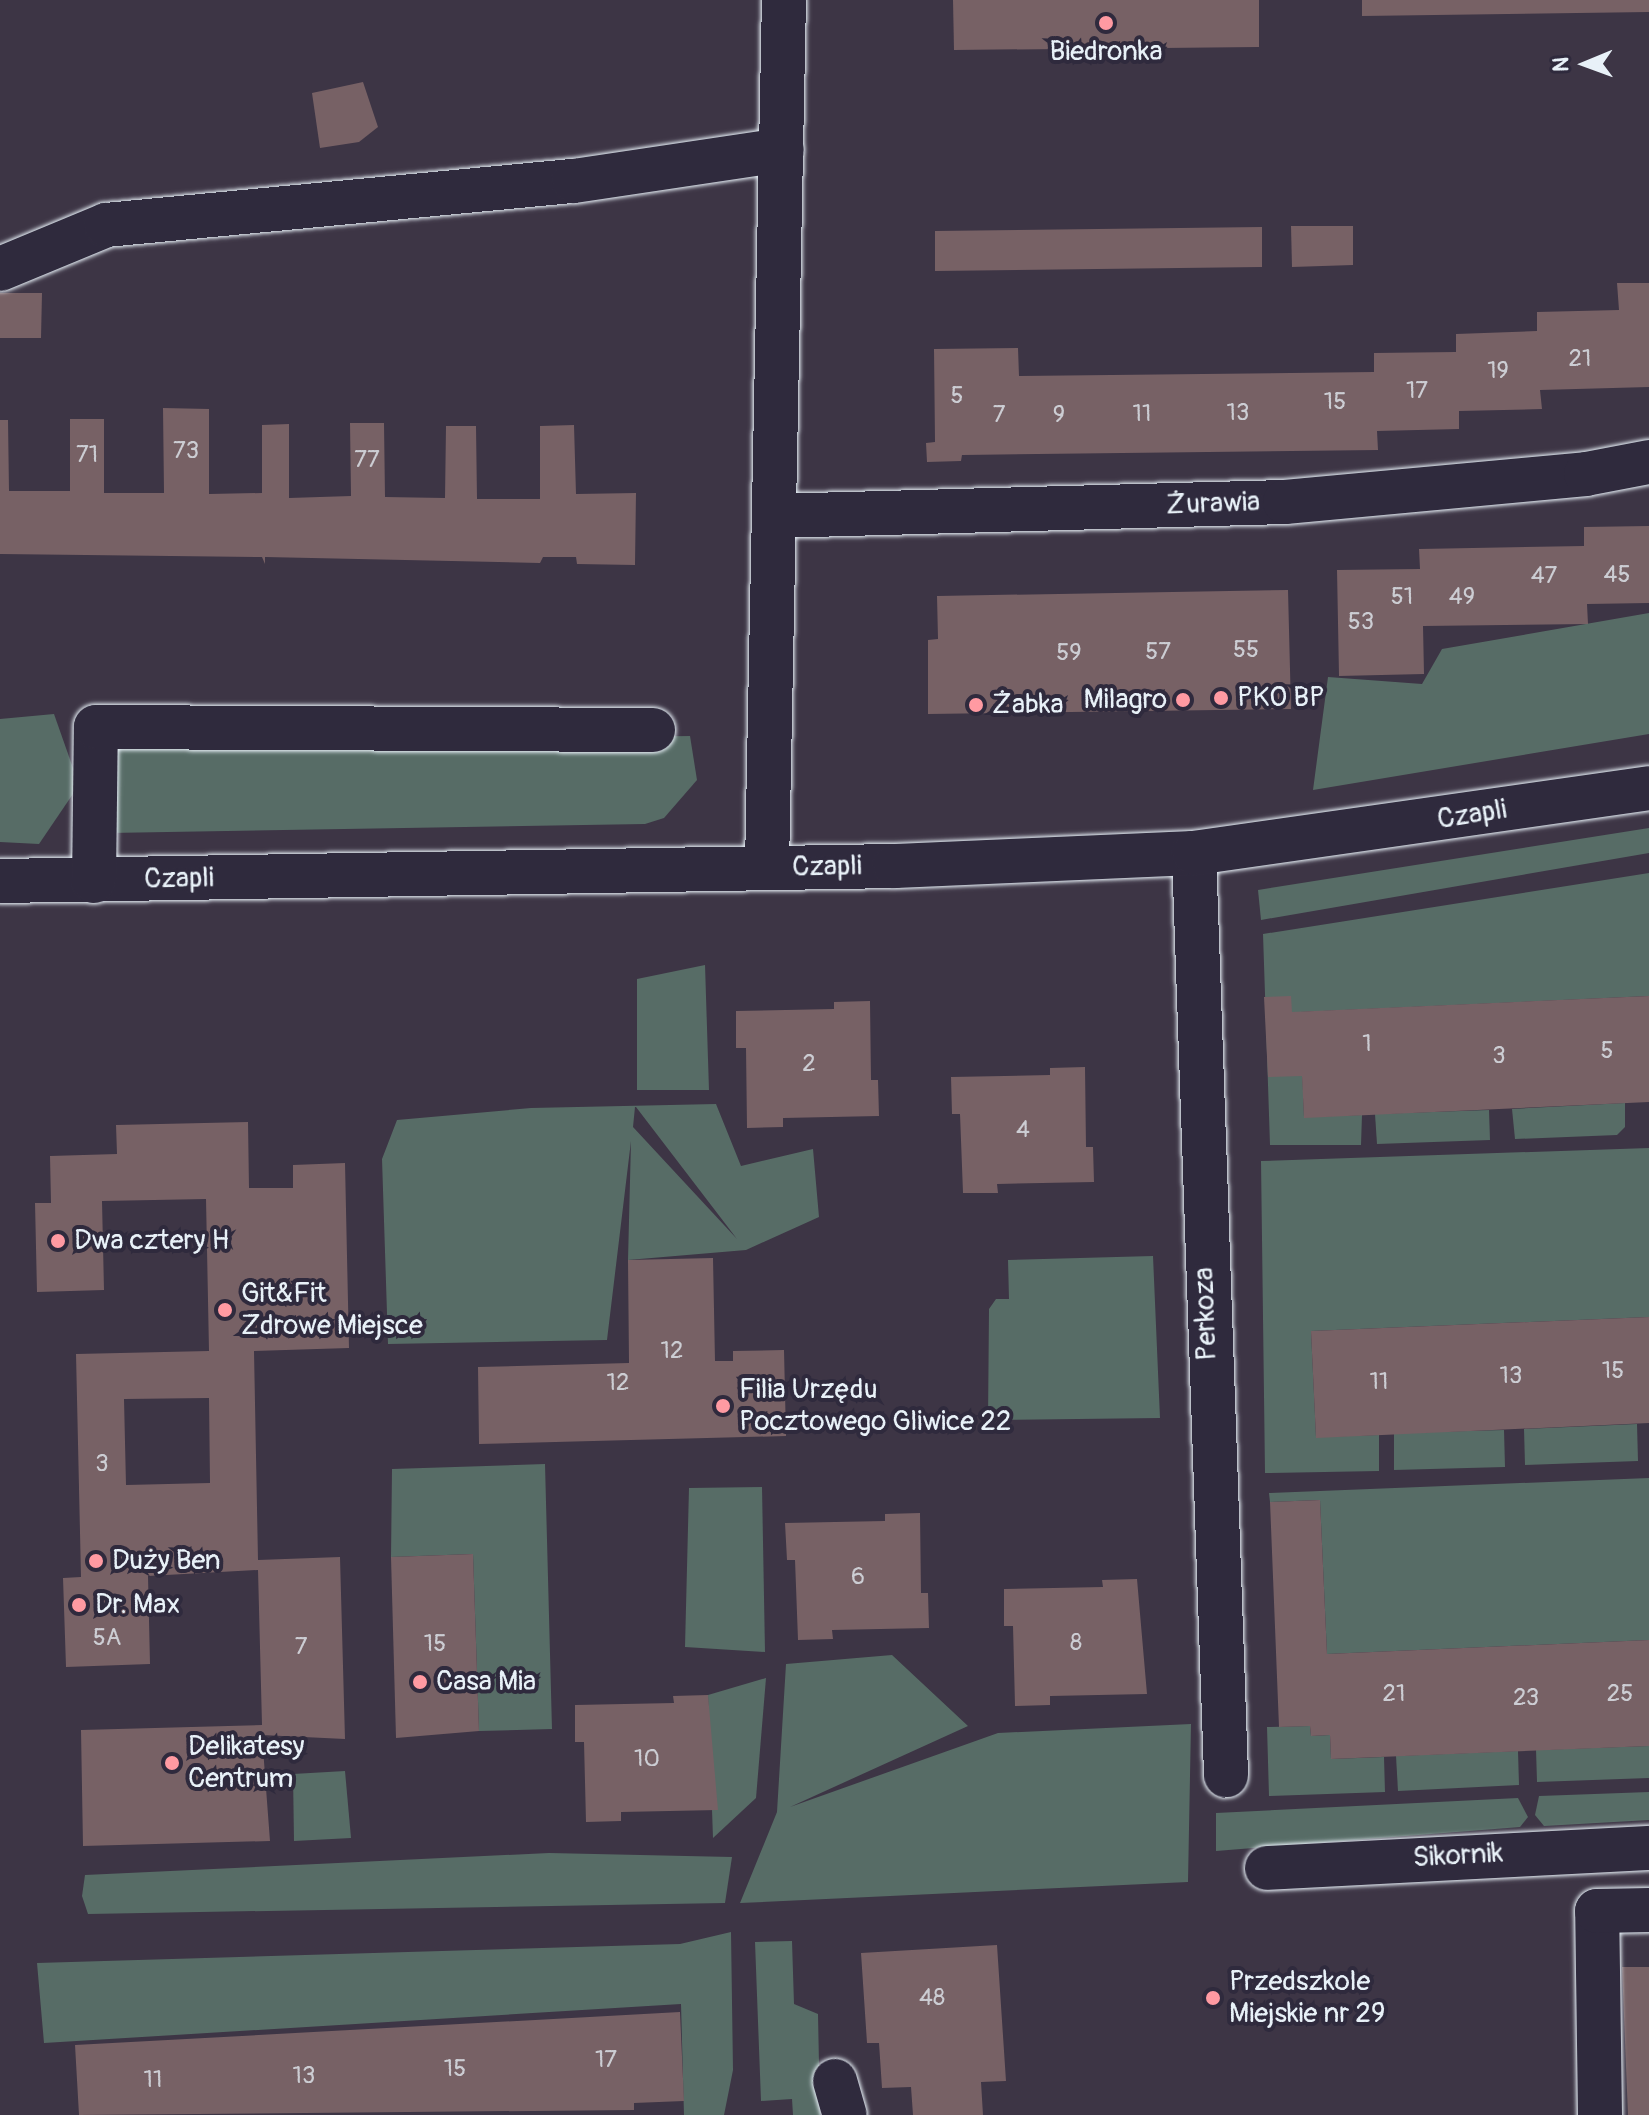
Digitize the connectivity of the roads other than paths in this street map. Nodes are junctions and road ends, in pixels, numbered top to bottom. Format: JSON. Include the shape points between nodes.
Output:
{"nodes":[{"id":1,"x":784,"y":0,"type":"edge"},
{"id":2,"x":782,"y":150,"type":"junction"},
{"id":3,"x":0,"y":269,"type":"edge"},
{"id":4,"x":1649,"y":462,"type":"edge"},
{"id":5,"x":774,"y":516,"type":"junction"},
{"id":6,"x":653,"y":730,"type":"dead end"},
{"id":7,"x":1649,"y":788,"type":"edge"},
{"id":8,"x":1194,"y":853,"type":"junction"},
{"id":9,"x":767,"y":867,"type":"junction"},
{"id":10,"x":0,"y":881,"type":"edge"},
{"id":11,"x":94,"y":881,"type":"junction"},
{"id":12,"x":1226,"y":1775,"type":"dead end"},
{"id":13,"x":1649,"y":1848,"type":"edge"},
{"id":14,"x":1267,"y":1868,"type":"dead end"},
{"id":15,"x":1649,"y":1910,"type":"edge"},
{"id":16,"x":1600,"y":2115,"type":"edge"}],
"edges":[{"from":1,"to":2,"type":"street"},
{"from":2,"to":3,"type":"street","via":[[574,181],[106,225]]},
{"from":2,"to":5,"type":"street"},
{"from":4,"to":5,"type":"street","name":"Żurawia","via":[[1586,474],[1285,502]]},
{"from":5,"to":9,"type":"street"},
{"from":6,"to":11,"type":"street","via":[[96,727]]},
{"from":7,"to":8,"type":"street","name":"Czapli"},
{"from":8,"to":9,"type":"street","name":"Czapli"},
{"from":8,"to":12,"type":"street","name":"Perkoza"},
{"from":9,"to":11,"type":"street","name":"Czapli"},
{"from":10,"to":11,"type":"street","name":"Czapli"},
{"from":13,"to":14,"type":"street","name":"Sikornik"},
{"from":15,"to":16,"type":"street","via":[[1597,1911]]}]}
